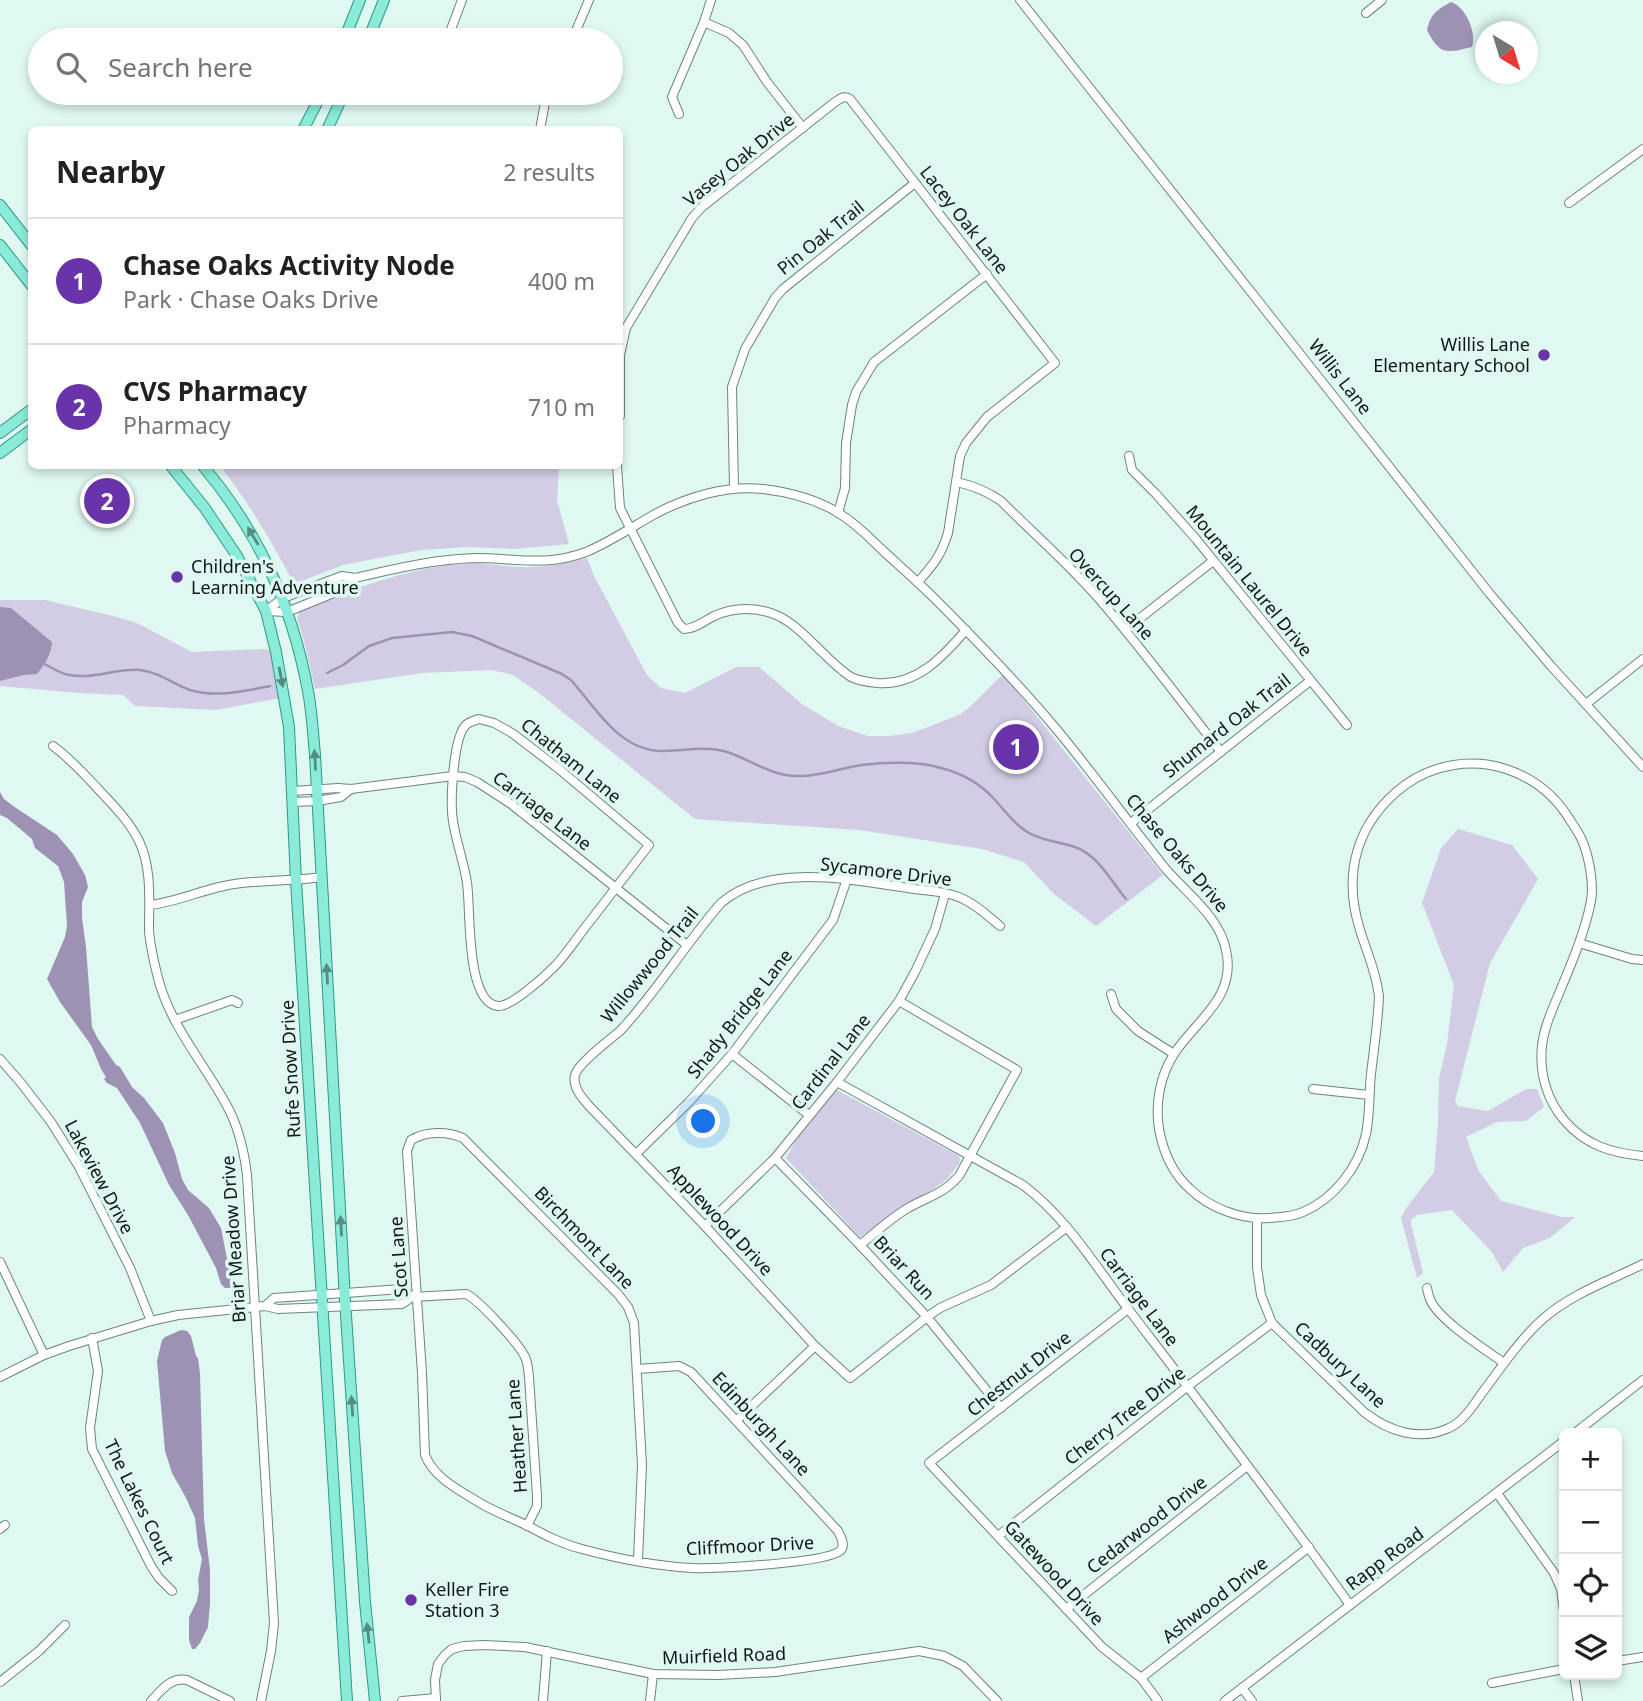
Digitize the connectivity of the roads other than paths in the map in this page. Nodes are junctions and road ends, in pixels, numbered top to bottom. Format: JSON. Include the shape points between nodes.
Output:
{"nodes":[{"id":1,"x":360,"y":0,"type":"edge"},
{"id":2,"x":384,"y":0,"type":"edge"},
{"id":3,"x":463,"y":0,"type":"edge"},
{"id":4,"x":589,"y":0,"type":"edge"},
{"id":5,"x":711,"y":0,"type":"edge"},
{"id":6,"x":1020,"y":0,"type":"edge"},
{"id":7,"x":1382,"y":0,"type":"edge"},
{"id":8,"x":1366,"y":13,"type":"dead end"},
{"id":9,"x":704,"y":22,"type":"junction"},
{"id":10,"x":349,"y":28,"type":"edge"},
{"id":11,"x":373,"y":28,"type":"edge"},
{"id":12,"x":452,"y":28,"type":"edge"},
{"id":13,"x":577,"y":28,"type":"edge"},
{"id":14,"x":846,"y":97,"type":"joint"},
{"id":15,"x":316,"y":105,"type":"edge"},
{"id":16,"x":338,"y":105,"type":"edge"},
{"id":17,"x":544,"y":105,"type":"edge"},
{"id":18,"x":314,"y":108,"type":"junction"},
{"id":19,"x":679,"y":114,"type":"dead end"},
{"id":20,"x":332,"y":117,"type":"junction"},
{"id":21,"x":305,"y":126,"type":"edge"},
{"id":22,"x":329,"y":126,"type":"edge"},
{"id":23,"x":541,"y":126,"type":"edge"},
{"id":24,"x":803,"y":128,"type":"junction"},
{"id":25,"x":1643,"y":149,"type":"edge"},
{"id":26,"x":915,"y":183,"type":"junction"},
{"id":27,"x":1569,"y":203,"type":"dead end"},
{"id":28,"x":0,"y":206,"type":"edge"},
{"id":29,"x":28,"y":241,"type":"edge"},
{"id":30,"x":0,"y":245,"type":"edge"},
{"id":31,"x":987,"y":274,"type":"junction"},
{"id":32,"x":28,"y":281,"type":"edge"},
{"id":33,"x":623,"y":338,"type":"edge"},
{"id":34,"x":28,"y":412,"type":"edge"},
{"id":35,"x":28,"y":432,"type":"edge"},
{"id":36,"x":0,"y":433,"type":"edge"},
{"id":37,"x":0,"y":453,"type":"edge"},
{"id":38,"x":1129,"y":456,"type":"dead end"},
{"id":39,"x":173,"y":469,"type":"edge"},
{"id":40,"x":206,"y":469,"type":"edge"},
{"id":41,"x":617,"y":469,"type":"edge"},
{"id":42,"x":957,"y":482,"type":"junction"},
{"id":43,"x":734,"y":489,"type":"junction"},
{"id":44,"x":838,"y":513,"type":"junction"},
{"id":45,"x":630,"y":528,"type":"junction"},
{"id":46,"x":1213,"y":561,"type":"junction"},
{"id":47,"x":355,"y":578,"type":"junction"},
{"id":48,"x":918,"y":582,"type":"junction"},
{"id":49,"x":283,"y":598,"type":"junction"},
{"id":50,"x":266,"y":611,"type":"junction"},
{"id":51,"x":287,"y":612,"type":"junction"},
{"id":52,"x":966,"y":630,"type":"junction"},
{"id":53,"x":1125,"y":630,"type":"junction"},
{"id":54,"x":1643,"y":659,"type":"edge"},
{"id":55,"x":1310,"y":681,"type":"junction"},
{"id":56,"x":1586,"y":704,"type":"junction"},
{"id":57,"x":1347,"y":725,"type":"dead end"},
{"id":58,"x":53,"y":746,"type":"dead end"},
{"id":59,"x":1221,"y":752,"type":"junction"},
{"id":60,"x":1643,"y":767,"type":"edge"},
{"id":61,"x":453,"y":776,"type":"junction"},
{"id":62,"x":317,"y":795,"type":"junction"},
{"id":63,"x":293,"y":797,"type":"junction"},
{"id":64,"x":1131,"y":822,"type":"junction"},
{"id":65,"x":322,"y":877,"type":"junction"},
{"id":66,"x":847,"y":879,"type":"junction"},
{"id":67,"x":296,"y":881,"type":"junction"},
{"id":68,"x":760,"y":883,"type":"joint"},
{"id":69,"x":615,"y":888,"type":"junction"},
{"id":70,"x":945,"y":894,"type":"junction"},
{"id":71,"x":150,"y":905,"type":"junction"},
{"id":72,"x":1000,"y":926,"type":"dead end"},
{"id":73,"x":1579,"y":943,"type":"junction"},
{"id":74,"x":687,"y":945,"type":"junction"},
{"id":75,"x":1643,"y":960,"type":"edge"},
{"id":76,"x":1111,"y":994,"type":"dead end"},
{"id":77,"x":899,"y":1001,"type":"junction"},
{"id":78,"x":239,"y":1003,"type":"dead end"},
{"id":79,"x":329,"y":1019,"type":"junction"},
{"id":80,"x":175,"y":1020,"type":"junction"},
{"id":81,"x":306,"y":1020,"type":"junction"},
{"id":82,"x":732,"y":1054,"type":"junction"},
{"id":83,"x":1174,"y":1054,"type":"junction"},
{"id":84,"x":0,"y":1059,"type":"edge"},
{"id":85,"x":575,"y":1079,"type":"joint"},
{"id":86,"x":837,"y":1082,"type":"junction"},
{"id":87,"x":1313,"y":1089,"type":"dead end"},
{"id":88,"x":1369,"y":1095,"type":"junction"},
{"id":89,"x":809,"y":1115,"type":"junction"},
{"id":90,"x":411,"y":1140,"type":"joint"},
{"id":91,"x":636,"y":1154,"type":"junction"},
{"id":92,"x":970,"y":1156,"type":"junction"},
{"id":93,"x":1643,"y":1156,"type":"edge"},
{"id":94,"x":775,"y":1158,"type":"junction"},
{"id":95,"x":1258,"y":1219,"type":"junction"},
{"id":96,"x":705,"y":1226,"type":"junction"},
{"id":97,"x":1067,"y":1227,"type":"junction"},
{"id":98,"x":860,"y":1245,"type":"junction"},
{"id":99,"x":0,"y":1262,"type":"edge"},
{"id":100,"x":1643,"y":1264,"type":"edge"},
{"id":101,"x":1427,"y":1288,"type":"dead end"},
{"id":102,"x":344,"y":1294,"type":"junction"},
{"id":103,"x":415,"y":1297,"type":"junction"},
{"id":104,"x":322,"y":1301,"type":"junction"},
{"id":105,"x":255,"y":1307,"type":"junction"},
{"id":106,"x":345,"y":1307,"type":"junction"},
{"id":107,"x":1128,"y":1309,"type":"junction"},
{"id":108,"x":927,"y":1317,"type":"junction"},
{"id":109,"x":151,"y":1321,"type":"junction"},
{"id":110,"x":1272,"y":1323,"type":"junction"},
{"id":111,"x":92,"y":1338,"type":"junction"},
{"id":112,"x":816,"y":1346,"type":"junction"},
{"id":113,"x":44,"y":1355,"type":"junction"},
{"id":114,"x":1504,"y":1363,"type":"junction"},
{"id":115,"x":638,"y":1369,"type":"junction"},
{"id":116,"x":422,"y":1373,"type":"joint"},
{"id":117,"x":0,"y":1377,"type":"edge"},
{"id":118,"x":1643,"y":1380,"type":"edge"},
{"id":119,"x":1188,"y":1386,"type":"junction"},
{"id":120,"x":1000,"y":1408,"type":"junction"},
{"id":121,"x":737,"y":1420,"type":"junction"},
{"id":122,"x":1581,"y":1428,"type":"edge"},
{"id":123,"x":1559,"y":1445,"type":"edge"},
{"id":124,"x":929,"y":1464,"type":"joint"},
{"id":125,"x":1247,"y":1466,"type":"junction"},
{"id":126,"x":1497,"y":1493,"type":"junction"},
{"id":127,"x":527,"y":1526,"type":"junction"},
{"id":128,"x":998,"y":1536,"type":"junction"},
{"id":129,"x":842,"y":1539,"type":"joint"},
{"id":130,"x":1309,"y":1547,"type":"junction"},
{"id":131,"x":638,"y":1560,"type":"junction"},
{"id":132,"x":1559,"y":1584,"type":"edge"},
{"id":133,"x":172,"y":1591,"type":"dead end"},
{"id":134,"x":1350,"y":1605,"type":"junction"},
{"id":135,"x":1066,"y":1609,"type":"junction"},
{"id":136,"x":65,"y":1625,"type":"dead end"},
{"id":137,"x":547,"y":1651,"type":"junction"},
{"id":138,"x":1643,"y":1657,"type":"edge"},
{"id":139,"x":1622,"y":1660,"type":"edge"},
{"id":140,"x":1559,"y":1670,"type":"edge"},
{"id":141,"x":653,"y":1674,"type":"junction"},
{"id":142,"x":1141,"y":1678,"type":"junction"},
{"id":143,"x":1575,"y":1680,"type":"edge"},
{"id":144,"x":0,"y":1682,"type":"edge"},
{"id":145,"x":1492,"y":1683,"type":"dead end"},
{"id":146,"x":1242,"y":1688,"type":"junction"},
{"id":147,"x":436,"y":1700,"type":"edge"},
{"id":148,"x":152,"y":1701,"type":"edge"},
{"id":149,"x":230,"y":1701,"type":"edge"},
{"id":150,"x":261,"y":1701,"type":"edge"},
{"id":151,"x":347,"y":1701,"type":"edge"},
{"id":152,"x":375,"y":1701,"type":"edge"},
{"id":153,"x":402,"y":1701,"type":"edge"},
{"id":154,"x":543,"y":1701,"type":"edge"},
{"id":155,"x":650,"y":1701,"type":"edge"},
{"id":156,"x":997,"y":1701,"type":"edge"},
{"id":157,"x":1158,"y":1701,"type":"edge"},
{"id":158,"x":1225,"y":1701,"type":"edge"},
{"id":159,"x":1252,"y":1701,"type":"edge"},
{"id":160,"x":1578,"y":1701,"type":"edge"}],
"edges":[{"from":1,"to":10,"type":"main road"},
{"from":2,"to":11,"type":"main road"},
{"from":3,"to":12,"type":"street"},
{"from":4,"to":13,"type":"street"},
{"from":5,"to":9,"type":"street"},
{"from":6,"to":56,"type":"street","name":"Willis Lane","via":[[1490,594]]},
{"from":7,"to":8,"type":"street"},
{"from":9,"to":19,"type":"street","via":[[672,97]]},
{"from":9,"to":24,"type":"street","via":[[743,45]]},
{"from":14,"to":24,"type":"street","name":"Vasey Oak Drive"},
{"from":14,"to":26,"type":"street","name":"Lacey Oak Lane"},
{"from":15,"to":18,"type":"main road"},
{"from":16,"to":20,"type":"main road"},
{"from":17,"to":23,"type":"street"},
{"from":18,"to":20,"type":"main road"},
{"from":18,"to":21,"type":"main road"},
{"from":20,"to":22,"type":"main road"},
{"from":24,"to":33,"type":"street","name":"Vasey Oak Drive","via":[[692,218]]},
{"from":25,"to":27,"type":"street"},
{"from":26,"to":31,"type":"street","name":"Lacey Oak Lane"},
{"from":26,"to":43,"type":"street","name":"Pin Oak Trail","via":[[775,298],[745,349],[732,387]]},
{"from":28,"to":29,"type":"main road"},
{"from":30,"to":32,"type":"main road"},
{"from":31,"to":42,"type":"street","name":"Lacey Oak Lane","via":[[1055,363],[974,432],[960,456]]},
{"from":31,"to":44,"type":"street","via":[[874,362],[856,392],[849,417],[845,488]]},
{"from":34,"to":36,"type":"main road"},
{"from":35,"to":37,"type":"main road"},
{"from":38,"to":46,"type":"street","name":"Mountain Laurel Drive","via":[[1132,470]]},
{"from":39,"to":50,"type":"main road","name":"Rufe Snow Drive","via":[[237,556]]},
{"from":49,"to":40,"type":"main road","one_way":true,"via":[[257,543]]},
{"from":41,"to":45,"type":"street","via":[[620,508]]},
{"from":42,"to":48,"type":"street","via":[[944,545]]},
{"from":42,"to":53,"type":"street","name":"Overcup Lane","via":[[1001,501]]},
{"from":43,"to":44,"type":"street","name":"Chase Oaks Drive","via":[[789,494]]},
{"from":43,"to":45,"type":"street","name":"Chase Oaks Drive","via":[[673,505]]},
{"from":44,"to":48,"type":"street","name":"Chase Oaks Drive"},
{"from":45,"to":47,"type":"street","name":"Chase Oaks Drive","via":[[588,551],[549,562],[476,558]]},
{"from":45,"to":52,"type":"street","via":[[684,629],[744,608],[770,613],[796,628],[850,676],[888,684],[924,671]]},
{"from":46,"to":53,"type":"street"},
{"from":46,"to":55,"type":"street","name":"Mountain Laurel Drive"},
{"from":47,"to":49,"type":"street","name":"Chase Oaks Drive","via":[[342,576]]},
{"from":47,"to":51,"type":"street","name":"Chase Oaks Drive","via":[[341,590]]},
{"from":48,"to":52,"type":"street","name":"Chase Oaks Drive"},
{"from":49,"to":50,"type":"street","name":"Chase Oaks Drive"},
{"from":49,"to":51,"type":"main road"},
{"from":50,"to":51,"type":"street","name":"Chase Oaks Drive"},
{"from":50,"to":63,"type":"main road","name":"Rufe Snow Drive","one_way":true,"via":[[289,727]]},
{"from":62,"to":51,"type":"main road","one_way":true,"via":[[309,693]]},
{"from":52,"to":64,"type":"street","name":"Chase Oaks Drive","via":[[1058,731]]},
{"from":53,"to":59,"type":"street","name":"Overcup Lane"},
{"from":54,"to":56,"type":"street"},
{"from":55,"to":57,"type":"street","name":"Mountain Laurel Drive"},
{"from":55,"to":59,"type":"street","name":"Shumard Oak Trail"},
{"from":56,"to":60,"type":"street","name":"Willis Lane"},
{"from":58,"to":71,"type":"street","name":"Briar Meadow Drive","via":[[133,829],[144,855]]},
{"from":59,"to":64,"type":"street","name":"Shumard Oak Trail"},
{"from":61,"to":62,"type":"street","name":"Carriage Lane","via":[[351,789],[341,797]]},
{"from":61,"to":69,"type":"street","name":"Carriage Lane","via":[[477,782],[511,804]]},
{"from":61,"to":69,"type":"street","name":"Chatham Lane","via":[[465,725],[478,719],[512,733],[649,845]]},
{"from":61,"to":69,"type":"street","via":[[453,819],[467,882],[471,957],[489,1003],[505,1005],[535,985]]},
{"from":62,"to":63,"type":"street","name":"Carriage Lane"},
{"from":62,"to":65,"type":"main road"},
{"from":63,"to":67,"type":"main road","name":"Rufe Snow Drive"},
{"from":64,"to":83,"type":"street","name":"Chase Oaks Drive","via":[[1181,887],[1213,919],[1227,952],[1228,975],[1219,1000]]},
{"from":65,"to":67,"type":"street"},
{"from":79,"to":65,"type":"main road","one_way":true},
{"from":66,"to":68,"type":"street","name":"Sycamore Drive","via":[[790,877]]},
{"from":66,"to":70,"type":"street","name":"Sycamore Drive"},
{"from":66,"to":82,"type":"street","name":"Shady Bridge Lane","via":[[833,920]]},
{"from":67,"to":71,"type":"street","via":[[225,885]]},
{"from":67,"to":81,"type":"main road","name":"Rufe Snow Drive"},
{"from":68,"to":74,"type":"street","name":"Willowwood Trail","via":[[721,902]]},
{"from":69,"to":74,"type":"street","name":"Carriage Lane"},
{"from":70,"to":72,"type":"street","name":"Sycamore Drive","via":[[964,899]]},
{"from":70,"to":77,"type":"street","name":"Cardinal Lane","via":[[935,929]]},
{"from":71,"to":80,"type":"street","name":"Briar Meadow Drive","via":[[154,964]]},
{"from":73,"to":75,"type":"street"},
{"from":73,"to":88,"type":"street","name":"Chase Oaks Drive","via":[[1591,899],[1586,852],[1563,809],[1541,786],[1491,764],[1443,766],[1411,780],[1371,819],[1353,869],[1355,911],[1379,996]]},
{"from":73,"to":93,"type":"street","name":"Chase Oaks Drive","via":[[1542,1045],[1545,1088],[1570,1128],[1595,1146]]},
{"from":74,"to":85,"type":"street","name":"Willowwood Trail","via":[[634,1015],[582,1064]]},
{"from":76,"to":83,"type":"street","via":[[1116,1009],[1138,1031]]},
{"from":77,"to":86,"type":"street","name":"Cardinal Lane"},
{"from":77,"to":92,"type":"street","via":[[1017,1070]]},
{"from":78,"to":80,"type":"street","via":[[232,1000]]},
{"from":79,"to":81,"type":"main road"},
{"from":102,"to":79,"type":"main road","one_way":true},
{"from":80,"to":105,"type":"street","name":"Briar Meadow Drive","via":[[227,1105],[243,1146]]},
{"from":81,"to":104,"type":"main road","name":"Rufe Snow Drive"},
{"from":82,"to":89,"type":"street"},
{"from":82,"to":91,"type":"street","name":"Shady Bridge Lane"},
{"from":83,"to":95,"type":"street","name":"Chase Oaks Drive","via":[[1163,1077],[1157,1115],[1163,1148],[1175,1172],[1204,1201]]},
{"from":84,"to":109,"type":"street","name":"Lakeview Drive","via":[[51,1122],[78,1165]]},
{"from":85,"to":91,"type":"street","name":"Applewood Drive","via":[[581,1097]]},
{"from":86,"to":89,"type":"street","name":"Cardinal Lane"},
{"from":86,"to":92,"type":"street","name":"Carriage Lane"},
{"from":87,"to":88,"type":"street"},
{"from":88,"to":95,"type":"street","name":"Chase Oaks Drive","via":[[1366,1135],[1342,1184],[1305,1212]]},
{"from":89,"to":94,"type":"street","name":"Cardinal Lane"},
{"from":90,"to":103,"type":"street","name":"Scot Lane","via":[[407,1151]]},
{"from":90,"to":115,"type":"street","name":"Birchmont Lane","via":[[425,1134],[454,1134],[473,1147],[628,1307]]},
{"from":91,"to":96,"type":"street","name":"Applewood Drive"},
{"from":92,"to":97,"type":"street","name":"Carriage Lane","via":[[1023,1185]]},
{"from":92,"to":98,"type":"street","via":[[949,1187],[901,1213]]},
{"from":94,"to":96,"type":"street","name":"Cardinal Lane"},
{"from":94,"to":98,"type":"street","name":"Briar Run"},
{"from":95,"to":110,"type":"street","name":"Cadbury Lane","via":[[1257,1267]]},
{"from":96,"to":112,"type":"street","name":"Applewood Drive"},
{"from":97,"to":107,"type":"street","name":"Carriage Lane"},
{"from":97,"to":108,"type":"street","via":[[991,1286]]},
{"from":98,"to":108,"type":"street","name":"Briar Run"},
{"from":99,"to":113,"type":"street"},
{"from":100,"to":114,"type":"street","via":[[1555,1308]]},
{"from":101,"to":114,"type":"street","via":[[1437,1310]]},
{"from":102,"to":103,"type":"street","name":"Heather Lane","via":[[402,1289]]},
{"from":102,"to":104,"type":"street","name":"Heather Lane"},
{"from":102,"to":106,"type":"main road"},
{"from":103,"to":106,"type":"street","name":"Heather Lane","via":[[402,1304]]},
{"from":103,"to":116,"type":"street","name":"Scot Lane"},
{"from":103,"to":127,"type":"street","name":"Heather Lane","via":[[466,1294],[526,1358],[537,1496]]},
{"from":104,"to":105,"type":"street","name":"Heather Lane","via":[[278,1309]]},
{"from":104,"to":106,"type":"street","name":"Heather Lane"},
{"from":104,"to":151,"type":"main road","name":"Rufe Snow Drive"},
{"from":105,"to":109,"type":"street","name":"Heather Lane"},
{"from":105,"to":150,"type":"street","name":"Briar Meadow Drive","via":[[274,1623]]},
{"from":152,"to":106,"type":"main road","one_way":true},
{"from":107,"to":119,"type":"street","name":"Carriage Lane"},
{"from":107,"to":120,"type":"street","name":"Chestnut Drive"},
{"from":108,"to":112,"type":"street","name":"Applewood Drive","via":[[850,1378]]},
{"from":108,"to":120,"type":"street","name":"Briar Run"},
{"from":109,"to":111,"type":"street","name":"Heather Lane"},
{"from":110,"to":114,"type":"street","name":"Cadbury Lane","via":[[1364,1412],[1378,1423],[1409,1434],[1450,1428]]},
{"from":110,"to":119,"type":"street","name":"Cherry Tree Drive"},
{"from":111,"to":113,"type":"street","name":"Heather Lane"},
{"from":111,"to":133,"type":"street","name":"The Lakes Court","via":[[98,1371],[90,1428],[92,1449],[151,1566]]},
{"from":112,"to":121,"type":"street"},
{"from":113,"to":117,"type":"street","name":"Heather Lane"},
{"from":115,"to":121,"type":"street","name":"Edinburgh Lane","via":[[685,1368]]},
{"from":115,"to":131,"type":"street","name":"Birchmont Lane","via":[[642,1465]]},
{"from":116,"to":127,"type":"street","name":"Cliffmoor Drive","via":[[429,1464],[469,1496]]},
{"from":118,"to":122,"type":"street"},
{"from":119,"to":125,"type":"street","name":"Carriage Lane"},
{"from":119,"to":128,"type":"street","name":"Cherry Tree Drive"},
{"from":120,"to":124,"type":"street","name":"Chestnut Drive"},
{"from":121,"to":129,"type":"street","name":"Edinburgh Lane"},
{"from":123,"to":126,"type":"street","name":"Rapp Road"},
{"from":124,"to":128,"type":"street","name":"Gatewood Drive"},
{"from":125,"to":130,"type":"street","name":"Carriage Lane"},
{"from":125,"to":135,"type":"street","name":"Cedarwood Drive"},
{"from":126,"to":132,"type":"street"},
{"from":126,"to":134,"type":"street","name":"Rapp Road"},
{"from":127,"to":131,"type":"street","name":"Cliffmoor Drive","via":[[581,1549]]},
{"from":128,"to":135,"type":"street","name":"Gatewood Drive"},
{"from":129,"to":131,"type":"street","name":"Cliffmoor Drive","via":[[840,1550],[808,1560],[692,1568]]},
{"from":130,"to":134,"type":"street","name":"Carriage Lane"},
{"from":130,"to":142,"type":"street","name":"Ashwood Drive"},
{"from":134,"to":146,"type":"street","name":"Rapp Road"},
{"from":135,"to":142,"type":"street","name":"Gatewood Drive","via":[[1102,1647]]},
{"from":136,"to":144,"type":"street"},
{"from":137,"to":141,"type":"street","name":"Muirfield Road"},
{"from":137,"to":147,"type":"street","name":"Muirfield Road","via":[[484,1645],[452,1650],[439,1664]]},
{"from":137,"to":154,"type":"street"},
{"from":138,"to":139,"type":"street"},
{"from":140,"to":145,"type":"street"},
{"from":141,"to":155,"type":"street"},
{"from":141,"to":156,"type":"street","name":"Muirfield Road","via":[[775,1672],[919,1651],[944,1656],[964,1667]]},
{"from":142,"to":157,"type":"street","name":"Gatewood Drive"},
{"from":143,"to":160,"type":"street"},
{"from":146,"to":158,"type":"street","name":"Rapp Road"},
{"from":146,"to":159,"type":"street"},
{"from":147,"to":153,"type":"street"},
{"from":148,"to":149,"type":"street","via":[[175,1679]]}]}
